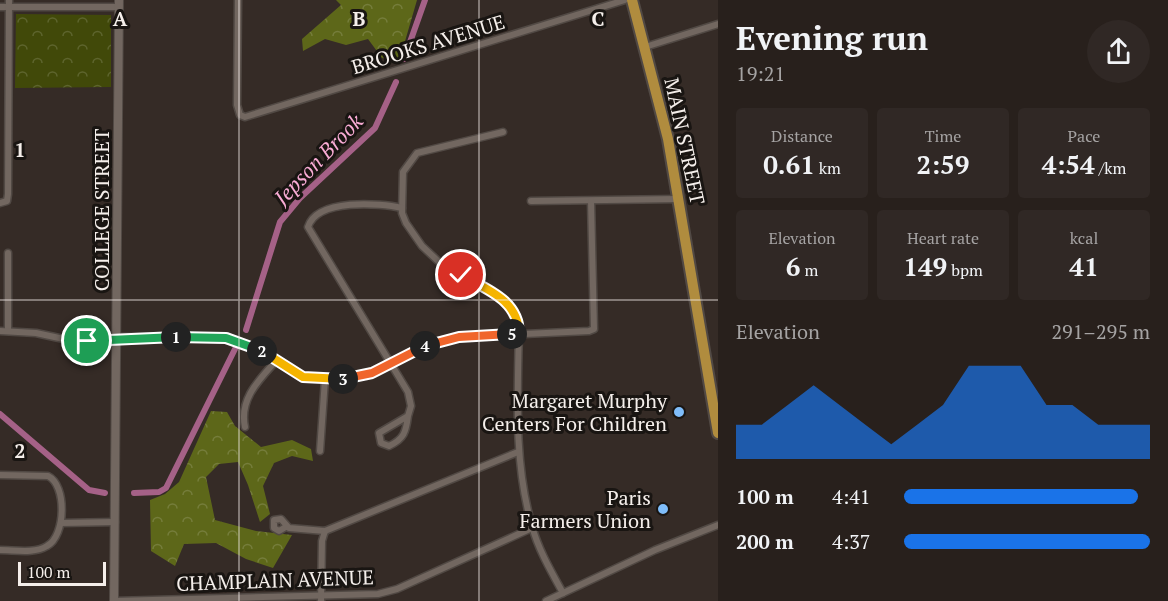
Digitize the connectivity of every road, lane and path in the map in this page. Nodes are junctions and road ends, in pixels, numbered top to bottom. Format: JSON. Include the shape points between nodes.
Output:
{"nodes":[{"id":1,"x":238,"y":0,"type":"edge"},
{"id":2,"x":626,"y":0,"type":"edge"},
{"id":3,"x":632,"y":0,"type":"edge"},
{"id":4,"x":10,"y":4,"type":"edge"},
{"id":5,"x":119,"y":4,"type":"edge"},
{"id":6,"x":0,"y":7,"type":"edge"},
{"id":7,"x":718,"y":24,"type":"edge"},
{"id":8,"x":645,"y":47,"type":"junction"},
{"id":9,"x":503,"y":132,"type":"dead end"},
{"id":10,"x":680,"y":199,"type":"junction"},
{"id":11,"x":531,"y":201,"type":"dead end"},
{"id":12,"x":591,"y":201,"type":"junction"},
{"id":13,"x":4,"y":202,"type":"edge"},
{"id":14,"x":402,"y":208,"type":"junction"},
{"id":15,"x":8,"y":253,"type":"dead end"},
{"id":16,"x":0,"y":331,"type":"edge"},
{"id":17,"x":8,"y":331,"type":"junction"},
{"id":18,"x":519,"y":334,"type":"junction"},
{"id":19,"x":117,"y":338,"type":"junction"},
{"id":20,"x":276,"y":361,"type":"junction"},
{"id":21,"x":393,"y":363,"type":"junction"},
{"id":22,"x":325,"y":380,"type":"junction"},
{"id":23,"x":408,"y":416,"type":"junction"},
{"id":24,"x":245,"y":427,"type":"dead end"},
{"id":25,"x":718,"y":433,"type":"edge"},
{"id":26,"x":320,"y":451,"type":"dead end"},
{"id":27,"x":518,"y":452,"type":"junction"},
{"id":28,"x":0,"y":474,"type":"edge"},
{"id":29,"x":115,"y":522,"type":"junction"},
{"id":30,"x":61,"y":523,"type":"junction"},
{"id":31,"x":718,"y":525,"type":"edge"},
{"id":32,"x":284,"y":528,"type":"dead end"},
{"id":33,"x":532,"y":528,"type":"junction"},
{"id":34,"x":325,"y":531,"type":"junction"},
{"id":35,"x":0,"y":550,"type":"edge"},
{"id":36,"x":563,"y":593,"type":"junction"},
{"id":37,"x":321,"y":599,"type":"edge"},
{"id":38,"x":114,"y":601,"type":"edge"},
{"id":39,"x":546,"y":601,"type":"edge"}],
"edges":[{"from":1,"to":2,"type":"street","name":"BROOKS AVENUE","via":[[237,105],[240,115],[245,117]]},
{"from":3,"to":8,"type":"highway","name":"MAIN STREET"},
{"from":4,"to":5,"type":"street"},
{"from":4,"to":6,"type":"street"},
{"from":4,"to":13,"type":"street"},
{"from":5,"to":19,"type":"street","name":"COLLEGE STREET"},
{"from":7,"to":8,"type":"street"},
{"from":8,"to":10,"type":"highway","name":"MAIN STREET","via":[[662,106]]},
{"from":9,"to":14,"type":"street","via":[[417,153],[403,172]]},
{"from":10,"to":12,"type":"street"},
{"from":10,"to":25,"type":"highway","name":"MAIN STREET"},
{"from":11,"to":12,"type":"street"},
{"from":12,"to":18,"type":"street","via":[[593,330]]},
{"from":14,"to":18,"type":"street","via":[[406,224],[430,254],[511,306]]},
{"from":14,"to":21,"type":"street","via":[[376,203],[345,206],[317,216],[309,224],[309,232],[322,254]]},
{"from":15,"to":17,"type":"street"},
{"from":16,"to":17,"type":"street"},
{"from":17,"to":19,"type":"street","via":[[73,340]]},
{"from":18,"to":21,"type":"street","via":[[441,341]]},
{"from":18,"to":27,"type":"street"},
{"from":19,"to":20,"type":"street","via":[[226,338],[254,347]]},
{"from":19,"to":29,"type":"street","name":"COLLEGE STREET"},
{"from":20,"to":22,"type":"street","via":[[299,376]]},
{"from":20,"to":24,"type":"street","via":[[250,392],[243,413]]},
{"from":21,"to":22,"type":"street","via":[[354,378]]},
{"from":21,"to":23,"type":"street","via":[[410,397]]},
{"from":22,"to":26,"type":"street"},
{"from":23,"to":23,"type":"street","via":[[379,433],[381,443],[389,446],[401,440]]},
{"from":27,"to":33,"type":"street"},
{"from":27,"to":34,"type":"street"},
{"from":28,"to":30,"type":"street","via":[[55,479],[60,491]]},
{"from":29,"to":30,"type":"street"},
{"from":29,"to":38,"type":"street","name":"COLLEGE STREET"},
{"from":30,"to":35,"type":"street","via":[[55,540],[47,547]]},
{"from":31,"to":36,"type":"street"},
{"from":32,"to":34,"type":"street","via":[[276,530],[273,522],[279,518],[286,527]]},
{"from":33,"to":36,"type":"street"},
{"from":33,"to":37,"type":"street","name":"CHAMPLAIN AVENUE","via":[[385,592]]},
{"from":34,"to":37,"type":"street"},
{"from":36,"to":39,"type":"street"},
{"from":37,"to":38,"type":"street","name":"CHAMPLAIN AVENUE"}]}
